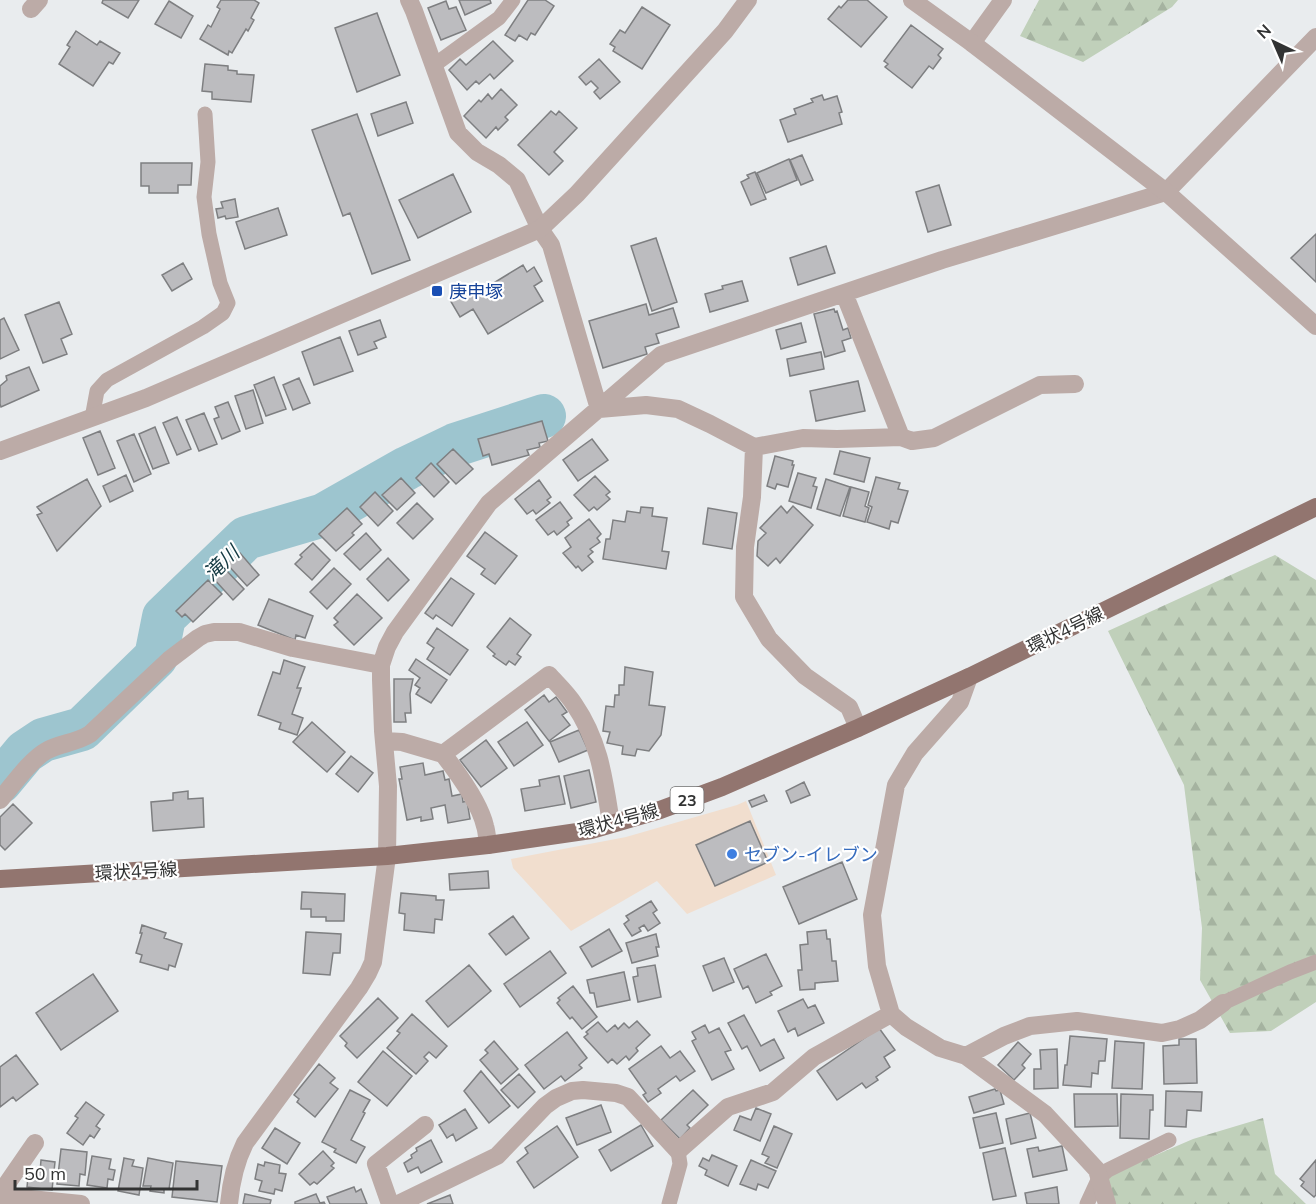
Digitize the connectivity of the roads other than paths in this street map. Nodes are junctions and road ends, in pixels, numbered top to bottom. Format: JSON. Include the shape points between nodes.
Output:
{"nodes":[{"id":1,"x":409,"y":0,"type":"edge"},
{"id":2,"x":513,"y":0,"type":"edge"},
{"id":3,"x":748,"y":0,"type":"edge"},
{"id":4,"x":912,"y":0,"type":"edge"},
{"id":5,"x":1003,"y":0,"type":"edge"},
{"id":6,"x":1316,"y":37,"type":"edge"},
{"id":7,"x":972,"y":43,"type":"junction"},
{"id":8,"x":434,"y":66,"type":"junction"},
{"id":9,"x":205,"y":114,"type":"dead end"},
{"id":10,"x":1166,"y":192,"type":"junction"},
{"id":11,"x":540,"y":229,"type":"junction"},
{"id":12,"x":844,"y":293,"type":"junction"},
{"id":13,"x":1316,"y":326,"type":"edge"},
{"id":14,"x":1075,"y":384,"type":"dead end"},
{"id":15,"x":599,"y":409,"type":"junction"},
{"id":16,"x":92,"y":418,"type":"junction"},
{"id":17,"x":901,"y":437,"type":"junction"},
{"id":18,"x":2,"y":446,"type":"edge"},
{"id":19,"x":754,"y":447,"type":"junction"},
{"id":20,"x":1316,"y":507,"type":"edge"},
{"id":21,"x":381,"y":665,"type":"junction"},
{"id":22,"x":969,"y":677,"type":"junction"},
{"id":23,"x":858,"y":728,"type":"junction"},
{"id":24,"x":385,"y":741,"type":"junction"},
{"id":25,"x":443,"y":754,"type":"junction"},
{"id":26,"x":0,"y":800,"type":"edge"},
{"id":27,"x":611,"y":823,"type":"junction"},
{"id":28,"x":488,"y":845,"type":"junction"},
{"id":29,"x":387,"y":856,"type":"junction"},
{"id":30,"x":0,"y":879,"type":"edge"},
{"id":31,"x":1316,"y":962,"type":"edge"},
{"id":32,"x":1223,"y":1003,"type":"joint"},
{"id":33,"x":891,"y":1014,"type":"junction"},
{"id":34,"x":966,"y":1056,"type":"junction"},
{"id":35,"x":426,"y":1125,"type":"dead end"},
{"id":36,"x":1170,"y":1140,"type":"dead end"},
{"id":37,"x":35,"y":1143,"type":"dead end"},
{"id":38,"x":678,"y":1151,"type":"junction"},
{"id":39,"x":1099,"y":1178,"type":"junction"},
{"id":40,"x":0,"y":1195,"type":"edge"},
{"id":41,"x":81,"y":1204,"type":"edge"},
{"id":42,"x":230,"y":1204,"type":"edge"},
{"id":43,"x":390,"y":1204,"type":"edge"},
{"id":44,"x":398,"y":1204,"type":"edge"},
{"id":45,"x":669,"y":1204,"type":"edge"},
{"id":46,"x":1087,"y":1204,"type":"edge"},
{"id":47,"x":1107,"y":1204,"type":"edge"}],
"edges":[{"from":1,"to":8,"type":"street"},
{"from":2,"to":8,"type":"lane","via":[[499,18]]},
{"from":3,"to":11,"type":"street","via":[[725,31],[577,194]]},
{"from":4,"to":7,"type":"street"},
{"from":5,"to":7,"type":"street"},
{"from":6,"to":10,"type":"street"},
{"from":7,"to":10,"type":"street"},
{"from":8,"to":11,"type":"street","via":[[458,133],[477,152],[517,180]]},
{"from":9,"to":16,"type":"lane","via":[[208,162],[204,197],[208,234],[228,303],[223,313],[203,327],[107,380],[97,391]]},
{"from":10,"to":12,"type":"street"},
{"from":10,"to":13,"type":"street"},
{"from":11,"to":15,"type":"street","via":[[551,245]]},
{"from":11,"to":16,"type":"street"},
{"from":12,"to":15,"type":"street","via":[[661,355]]},
{"from":12,"to":17,"type":"street"},
{"from":14,"to":17,"type":"street","via":[[1040,385],[934,438],[912,441]]},
{"from":15,"to":19,"type":"street","via":[[646,405],[678,409]]},
{"from":15,"to":21,"type":"street","via":[[489,503],[395,632]]},
{"from":16,"to":18,"type":"street"},
{"from":17,"to":19,"type":"street","via":[[803,438]]},
{"from":19,"to":23,"type":"street","via":[[744,597],[769,639],[805,676],[849,707]]},
{"from":20,"to":22,"type":"main road","name":"環状4号線","number":"23"},
{"from":21,"to":24,"type":"street"},
{"from":21,"to":26,"type":"street","via":[[293,648],[239,632],[205,634],[169,660],[90,734],[36,758]]},
{"from":22,"to":23,"type":"main road","name":"環状4号線","number":"23"},
{"from":22,"to":33,"type":"street","via":[[960,702],[915,753],[896,785],[872,915],[877,966]]},
{"from":23,"to":27,"type":"main road","name":"環状4号線","number":"23","via":[[722,787]]},
{"from":24,"to":25,"type":"street"},
{"from":24,"to":29,"type":"street"},
{"from":25,"to":27,"type":"street","via":[[549,675],[591,732],[601,761]]},
{"from":25,"to":28,"type":"street","via":[[478,808]]},
{"from":27,"to":28,"type":"main road","name":"環状4号線","number":"23","via":[[591,830]]},
{"from":28,"to":29,"type":"main road","name":"環状4号線","number":"23"},
{"from":29,"to":30,"type":"main road","name":"環状4号線","number":"23"},
{"from":29,"to":42,"type":"street","via":[[373,962],[245,1143],[233,1174]]},
{"from":31,"to":32,"type":"lane"},
{"from":32,"to":34,"type":"street","via":[[1200,1020],[1162,1033],[1077,1021],[1042,1024],[1004,1036]]},
{"from":33,"to":34,"type":"street","via":[[940,1048]]},
{"from":33,"to":38,"type":"street","via":[[813,1057],[773,1092],[728,1107]]},
{"from":34,"to":39,"type":"street","via":[[1045,1114]]},
{"from":35,"to":43,"type":"street","via":[[376,1164]]},
{"from":36,"to":39,"type":"lane"},
{"from":37,"to":40,"type":"street"},
{"from":38,"to":44,"type":"street","via":[[628,1096],[572,1091],[545,1106],[497,1156]]},
{"from":38,"to":45,"type":"lane","via":[[680,1164]]},
{"from":39,"to":46,"type":"lane"},
{"from":39,"to":47,"type":"street"},
{"from":40,"to":41,"type":"street"}]}
